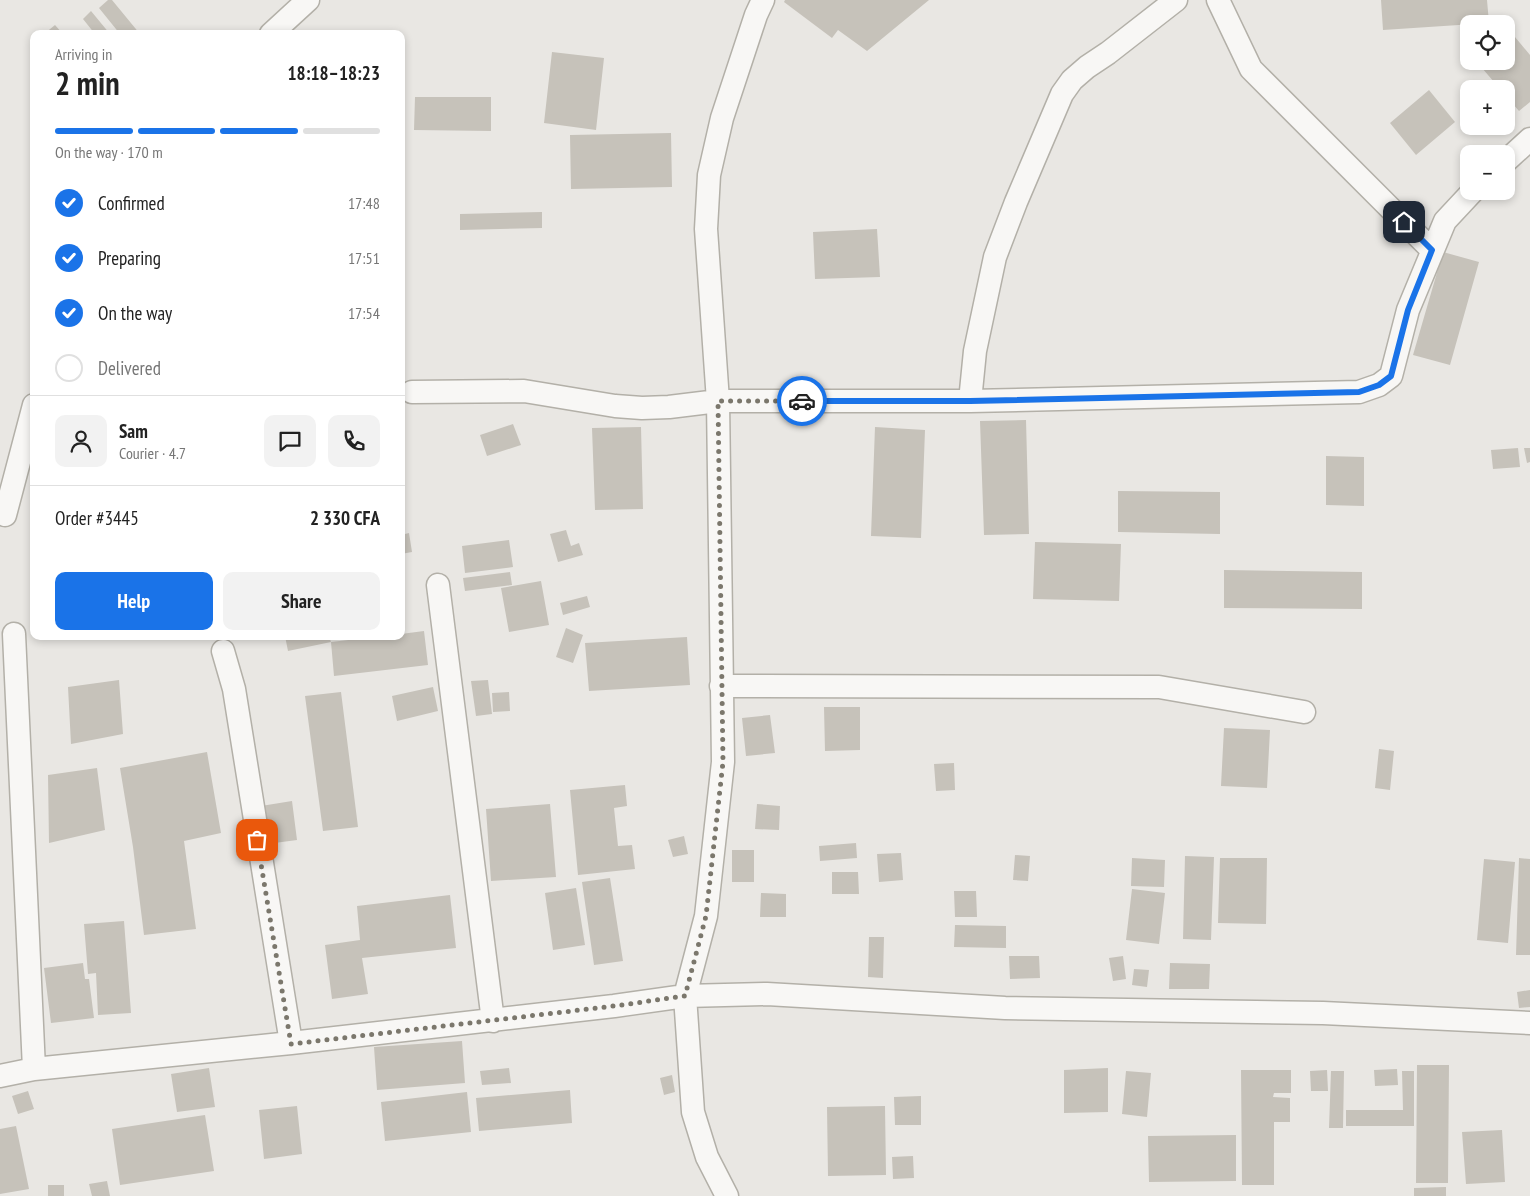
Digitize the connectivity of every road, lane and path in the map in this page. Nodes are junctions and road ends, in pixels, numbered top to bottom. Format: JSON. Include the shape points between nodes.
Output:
{"nodes":[{"id":1,"x":308,"y":0,"type":"edge"},
{"id":2,"x":763,"y":0,"type":"edge"},
{"id":3,"x":1176,"y":0,"type":"edge"},
{"id":4,"x":1218,"y":0,"type":"edge"},
{"id":5,"x":275,"y":30,"type":"edge"},
{"id":6,"x":1530,"y":139,"type":"edge"},
{"id":7,"x":1515,"y":153,"type":"edge"},
{"id":8,"x":1465,"y":200,"type":"edge"},
{"id":9,"x":1432,"y":250,"type":"junction"},
{"id":10,"x":412,"y":392,"type":"dead end"},
{"id":11,"x":718,"y":401,"type":"junction"},
{"id":12,"x":970,"y":401,"type":"junction"},
{"id":13,"x":30,"y":421,"type":"edge"},
{"id":14,"x":6,"y":515,"type":"dead end"},
{"id":15,"x":438,"y":585,"type":"dead end"},
{"id":16,"x":14,"y":634,"type":"dead end"},
{"id":17,"x":223,"y":651,"type":"dead end"},
{"id":18,"x":722,"y":686,"type":"junction"},
{"id":19,"x":1304,"y":712,"type":"dead end"},
{"id":20,"x":685,"y":996,"type":"junction"},
{"id":21,"x":493,"y":1021,"type":"junction"},
{"id":22,"x":1530,"y":1023,"type":"edge"},
{"id":23,"x":291,"y":1044,"type":"junction"},
{"id":24,"x":34,"y":1068,"type":"junction"},
{"id":25,"x":0,"y":1076,"type":"edge"},
{"id":26,"x":727,"y":1196,"type":"edge"}],
"edges":[{"from":1,"to":5,"type":"street"},
{"from":2,"to":11,"type":"street","via":[[722,118],[708,175],[706,229]]},
{"from":3,"to":12,"type":"street","via":[[1072,80],[1062,94],[995,257],[975,351]]},
{"from":4,"to":9,"type":"street","via":[[1251,69]]},
{"from":6,"to":7,"type":"street"},
{"from":8,"to":9,"type":"street","via":[[1445,221]]},
{"from":9,"to":12,"type":"street","via":[[1408,310],[1391,376],[1379,385],[1359,392]]},
{"from":10,"to":11,"type":"street","via":[[524,391],[642,408]]},
{"from":11,"to":12,"type":"street"},
{"from":11,"to":18,"type":"street"},
{"from":13,"to":14,"type":"street"},
{"from":15,"to":21,"type":"street"},
{"from":16,"to":24,"type":"street"},
{"from":17,"to":23,"type":"street","via":[[234,689]]},
{"from":18,"to":19,"type":"street","via":[[1159,687]]},
{"from":18,"to":20,"type":"street","via":[[723,762],[706,916]]},
{"from":20,"to":21,"type":"street"},
{"from":20,"to":22,"type":"street","via":[[767,994],[1005,1008],[1324,1013]]},
{"from":20,"to":26,"type":"street","via":[[693,1112],[707,1157]]},
{"from":21,"to":23,"type":"street"},
{"from":23,"to":24,"type":"street"},
{"from":24,"to":25,"type":"street"}]}
